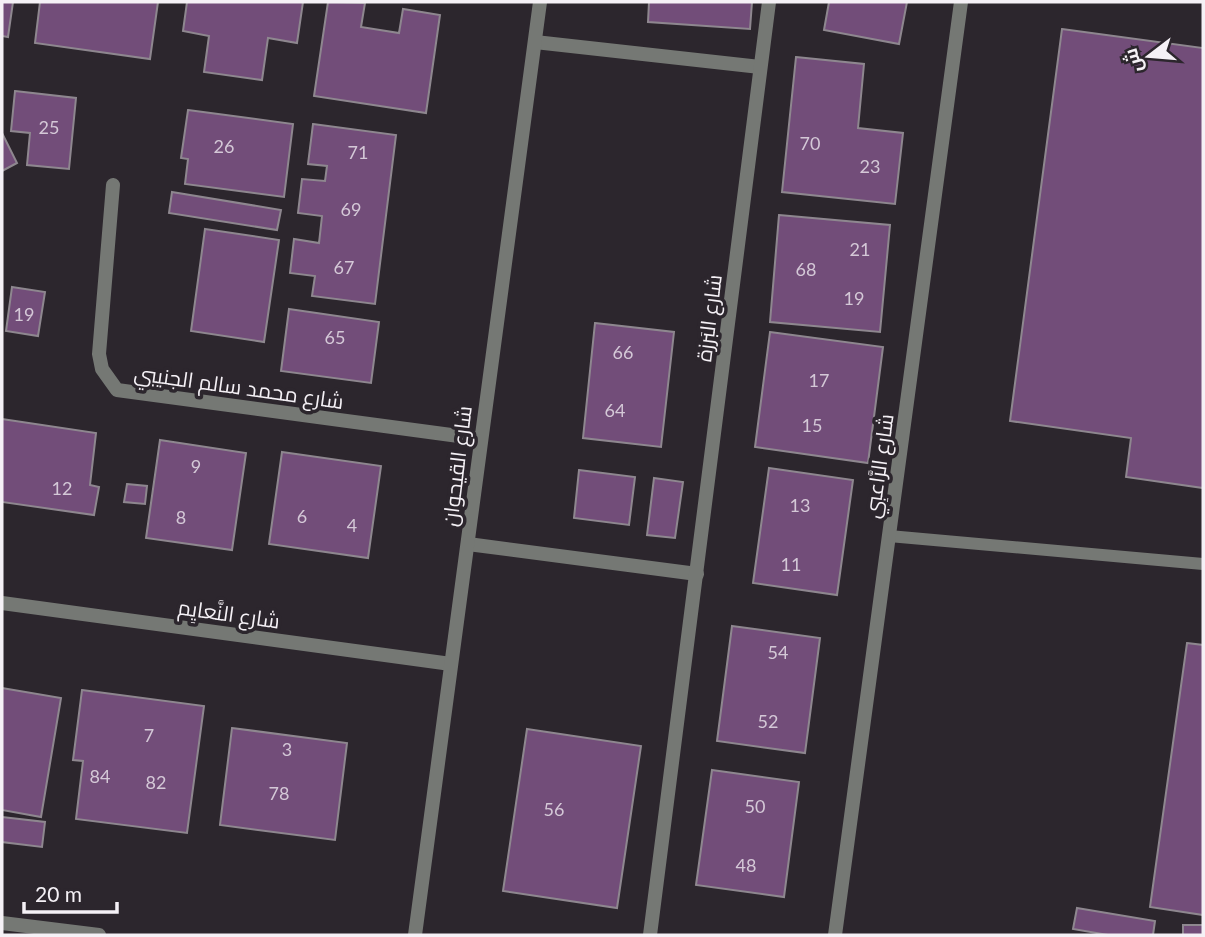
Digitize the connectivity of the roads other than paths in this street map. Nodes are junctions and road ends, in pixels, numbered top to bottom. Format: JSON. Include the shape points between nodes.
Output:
{"nodes":[{"id":1,"x":540,"y":2,"type":"edge"},
{"id":2,"x":769,"y":2,"type":"edge"},
{"id":3,"x":961,"y":2,"type":"edge"},
{"id":4,"x":535,"y":42,"type":"junction"},
{"id":5,"x":760,"y":67,"type":"junction"},
{"id":6,"x":113,"y":186,"type":"dead end"},
{"id":7,"x":481,"y":439,"type":"junction"},
{"id":8,"x":889,"y":536,"type":"junction"},
{"id":9,"x":468,"y":544,"type":"junction"},
{"id":10,"x":1203,"y":564,"type":"edge"},
{"id":11,"x":697,"y":574,"type":"junction"},
{"id":12,"x":2,"y":603,"type":"edge"},
{"id":13,"x":452,"y":664,"type":"junction"},
{"id":14,"x":2,"y":923,"type":"edge"},
{"id":15,"x":99,"y":935,"type":"edge"},
{"id":16,"x":415,"y":935,"type":"edge"},
{"id":17,"x":650,"y":935,"type":"edge"},
{"id":18,"x":835,"y":935,"type":"edge"}],
"edges":[{"from":1,"to":4,"type":"street","name":"شارع القيحوان"},
{"from":2,"to":5,"type":"street","name":"شارع البَرزة"},
{"from":3,"to":8,"type":"street","name":"شارع الرَّاعبِي"},
{"from":4,"to":5,"type":"street"},
{"from":4,"to":7,"type":"street","name":"شارع القيحوان"},
{"from":5,"to":11,"type":"street","name":"شارع البَرزة"},
{"from":6,"to":7,"type":"street","name":"شارع محمد سالم الجنيبي","via":[[99,354],[102,369],[117,390]]},
{"from":7,"to":9,"type":"street","name":"شارع القيحوان"},
{"from":8,"to":10,"type":"lane"},
{"from":8,"to":18,"type":"street","name":"شارع الرَّاعبِي"},
{"from":9,"to":11,"type":"street"},
{"from":9,"to":13,"type":"street","name":"شارع القيحوان"},
{"from":11,"to":17,"type":"street","name":"شارع البَرزة"},
{"from":12,"to":13,"type":"street","name":"شارع النَّعايِم"},
{"from":13,"to":16,"type":"street","name":"شارع القيحوان"},
{"from":14,"to":15,"type":"street"}]}
